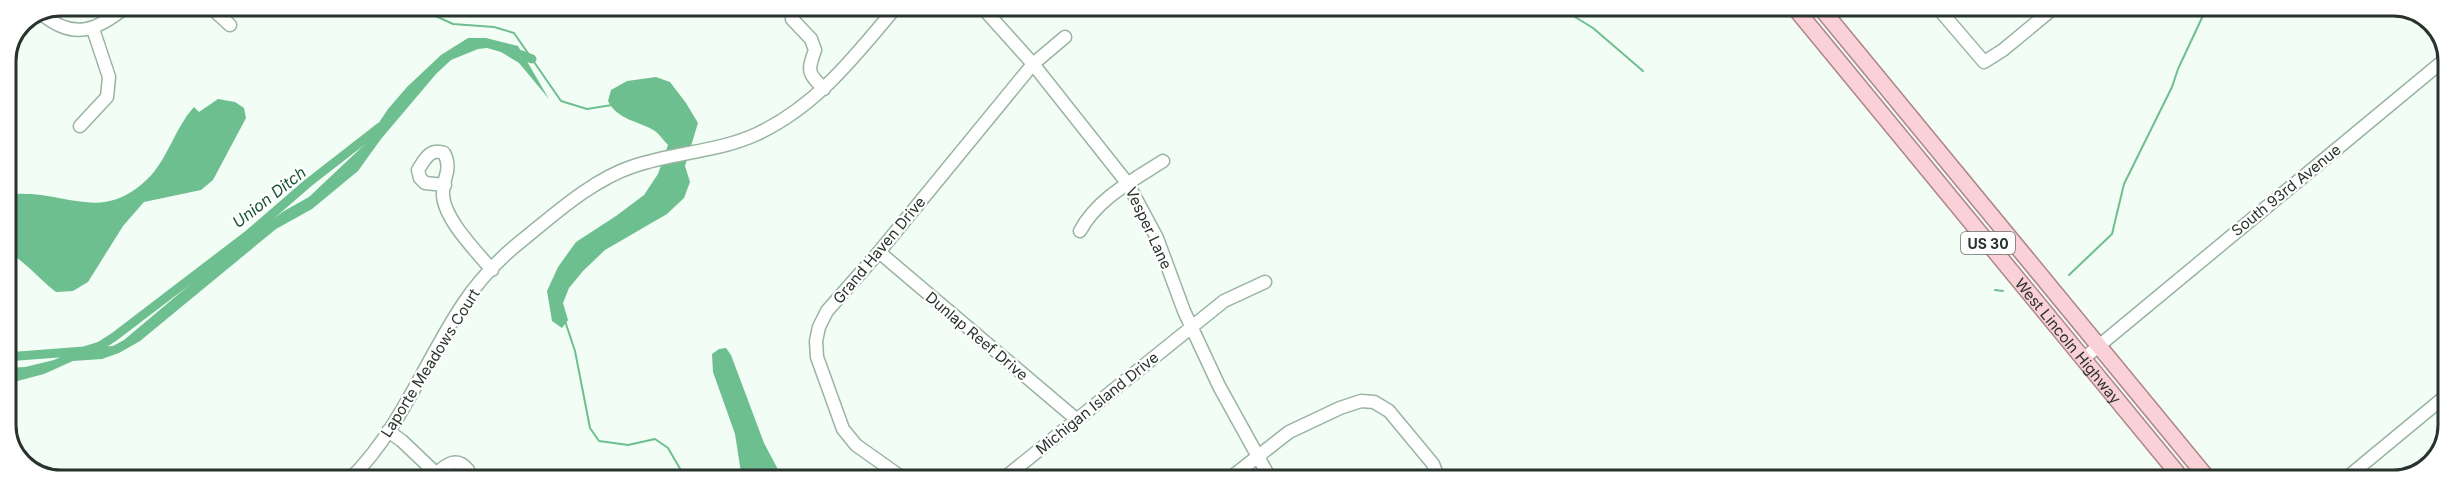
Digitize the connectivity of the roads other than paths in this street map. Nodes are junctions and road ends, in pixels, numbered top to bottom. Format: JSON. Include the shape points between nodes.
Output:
{"nodes":[{"id":1,"x":115,"y":16,"type":"edge"},
{"id":2,"x":220,"y":16,"type":"edge"},
{"id":3,"x":793,"y":16,"type":"edge"},
{"id":4,"x":889,"y":16,"type":"edge"},
{"id":5,"x":990,"y":16,"type":"edge"},
{"id":6,"x":1801,"y":16,"type":"edge"},
{"id":7,"x":1827,"y":16,"type":"edge"},
{"id":8,"x":1945,"y":16,"type":"edge"},
{"id":9,"x":2044,"y":16,"type":"edge"},
{"id":10,"x":49,"y":18,"type":"edge"},
{"id":11,"x":230,"y":25,"type":"dead end"},
{"id":12,"x":93,"y":29,"type":"junction"},
{"id":13,"x":1065,"y":37,"type":"dead end"},
{"id":14,"x":1034,"y":64,"type":"junction"},
{"id":15,"x":2438,"y":65,"type":"edge"},
{"id":16,"x":824,"y":89,"type":"junction"},
{"id":17,"x":80,"y":126,"type":"dead end"},
{"id":18,"x":1163,"y":161,"type":"dead end"},
{"id":19,"x":1128,"y":184,"type":"junction"},
{"id":20,"x":445,"y":185,"type":"dead end"},
{"id":21,"x":1080,"y":231,"type":"dead end"},
{"id":22,"x":879,"y":252,"type":"junction"},
{"id":23,"x":492,"y":270,"type":"junction"},
{"id":24,"x":1265,"y":282,"type":"dead end"},
{"id":25,"x":1191,"y":327,"type":"junction"},
{"id":26,"x":2098,"y":345,"type":"junction"},
{"id":27,"x":2083,"y":358,"type":"junction"},
{"id":28,"x":2438,"y":402,"type":"edge"},
{"id":29,"x":1076,"y":419,"type":"junction"},
{"id":30,"x":388,"y":431,"type":"junction"},
{"id":31,"x":1256,"y":456,"type":"junction"},
{"id":32,"x":360,"y":470,"type":"edge"},
{"id":33,"x":433,"y":470,"type":"edge"},
{"id":34,"x":443,"y":470,"type":"edge"},
{"id":35,"x":468,"y":470,"type":"edge"},
{"id":36,"x":892,"y":470,"type":"edge"},
{"id":37,"x":1014,"y":470,"type":"edge"},
{"id":38,"x":1240,"y":470,"type":"edge"},
{"id":39,"x":1265,"y":470,"type":"edge"},
{"id":40,"x":1435,"y":470,"type":"edge"},
{"id":41,"x":2175,"y":470,"type":"edge"},
{"id":42,"x":2201,"y":470,"type":"edge"},
{"id":43,"x":2356,"y":470,"type":"edge"}],
"edges":[{"from":1,"to":12,"type":"street"},
{"from":2,"to":11,"type":"street"},
{"from":3,"to":16,"type":"street","via":[[811,39],[815,50],[810,75]]},
{"from":4,"to":16,"type":"street","name":"Laporte Meadows Court"},
{"from":5,"to":14,"type":"street","name":"Vesper Lane"},
{"from":6,"to":27,"type":"main road","name":"West Lincoln Highway","number":"US 30"},
{"from":7,"to":26,"type":"main road","name":"West Lincoln Highway","number":"US 30"},
{"from":8,"to":9,"type":"street","via":[[1984,62]]},
{"from":10,"to":12,"type":"street","via":[[63,27]]},
{"from":12,"to":17,"type":"street","via":[[109,76],[107,97]]},
{"from":13,"to":14,"type":"street","name":"Grand Haven Drive"},
{"from":14,"to":19,"type":"street","name":"Vesper Lane"},
{"from":14,"to":22,"type":"street","name":"Grand Haven Drive"},
{"from":15,"to":26,"type":"street","name":"South 93rd Avenue"},
{"from":16,"to":23,"type":"street","name":"Laporte Meadows Court","via":[[803,107],[757,134],[637,165],[593,186],[523,239]]},
{"from":18,"to":19,"type":"street"},
{"from":19,"to":21,"type":"street","via":[[1100,203]]},
{"from":19,"to":25,"type":"street","name":"Vesper Lane","via":[[1157,238]]},
{"from":20,"to":23,"type":"street","via":[[447,211]]},
{"from":22,"to":29,"type":"street","name":"Dunlap Reef Drive"},
{"from":22,"to":36,"type":"street","name":"Grand Haven Drive","via":[[827,310],[818,334],[817,357],[843,429],[856,444]]},
{"from":23,"to":30,"type":"street","name":"Laporte Meadows Court","via":[[464,303]]},
{"from":24,"to":25,"type":"street","name":"Michigan Island Drive","via":[[1224,301]]},
{"from":25,"to":29,"type":"street","name":"Michigan Island Drive"},
{"from":25,"to":31,"type":"street","name":"Vesper Lane"},
{"from":26,"to":27,"type":"street","name":"South 93rd Avenue"},
{"from":26,"to":42,"type":"main road","name":"West Lincoln Highway","number":"US 30"},
{"from":27,"to":41,"type":"main road","name":"West Lincoln Highway","number":"US 30"},
{"from":28,"to":43,"type":"street"},
{"from":29,"to":37,"type":"street","name":"Michigan Island Drive"},
{"from":30,"to":32,"type":"street","name":"Laporte Meadows Court"},
{"from":30,"to":33,"type":"street"},
{"from":31,"to":38,"type":"street"},
{"from":31,"to":39,"type":"street","name":"Vesper Lane"},
{"from":31,"to":40,"type":"street","via":[[1289,432],[1347,405],[1368,401],[1396,418]]},
{"from":34,"to":35,"type":"street","via":[[455,461]]}]}
